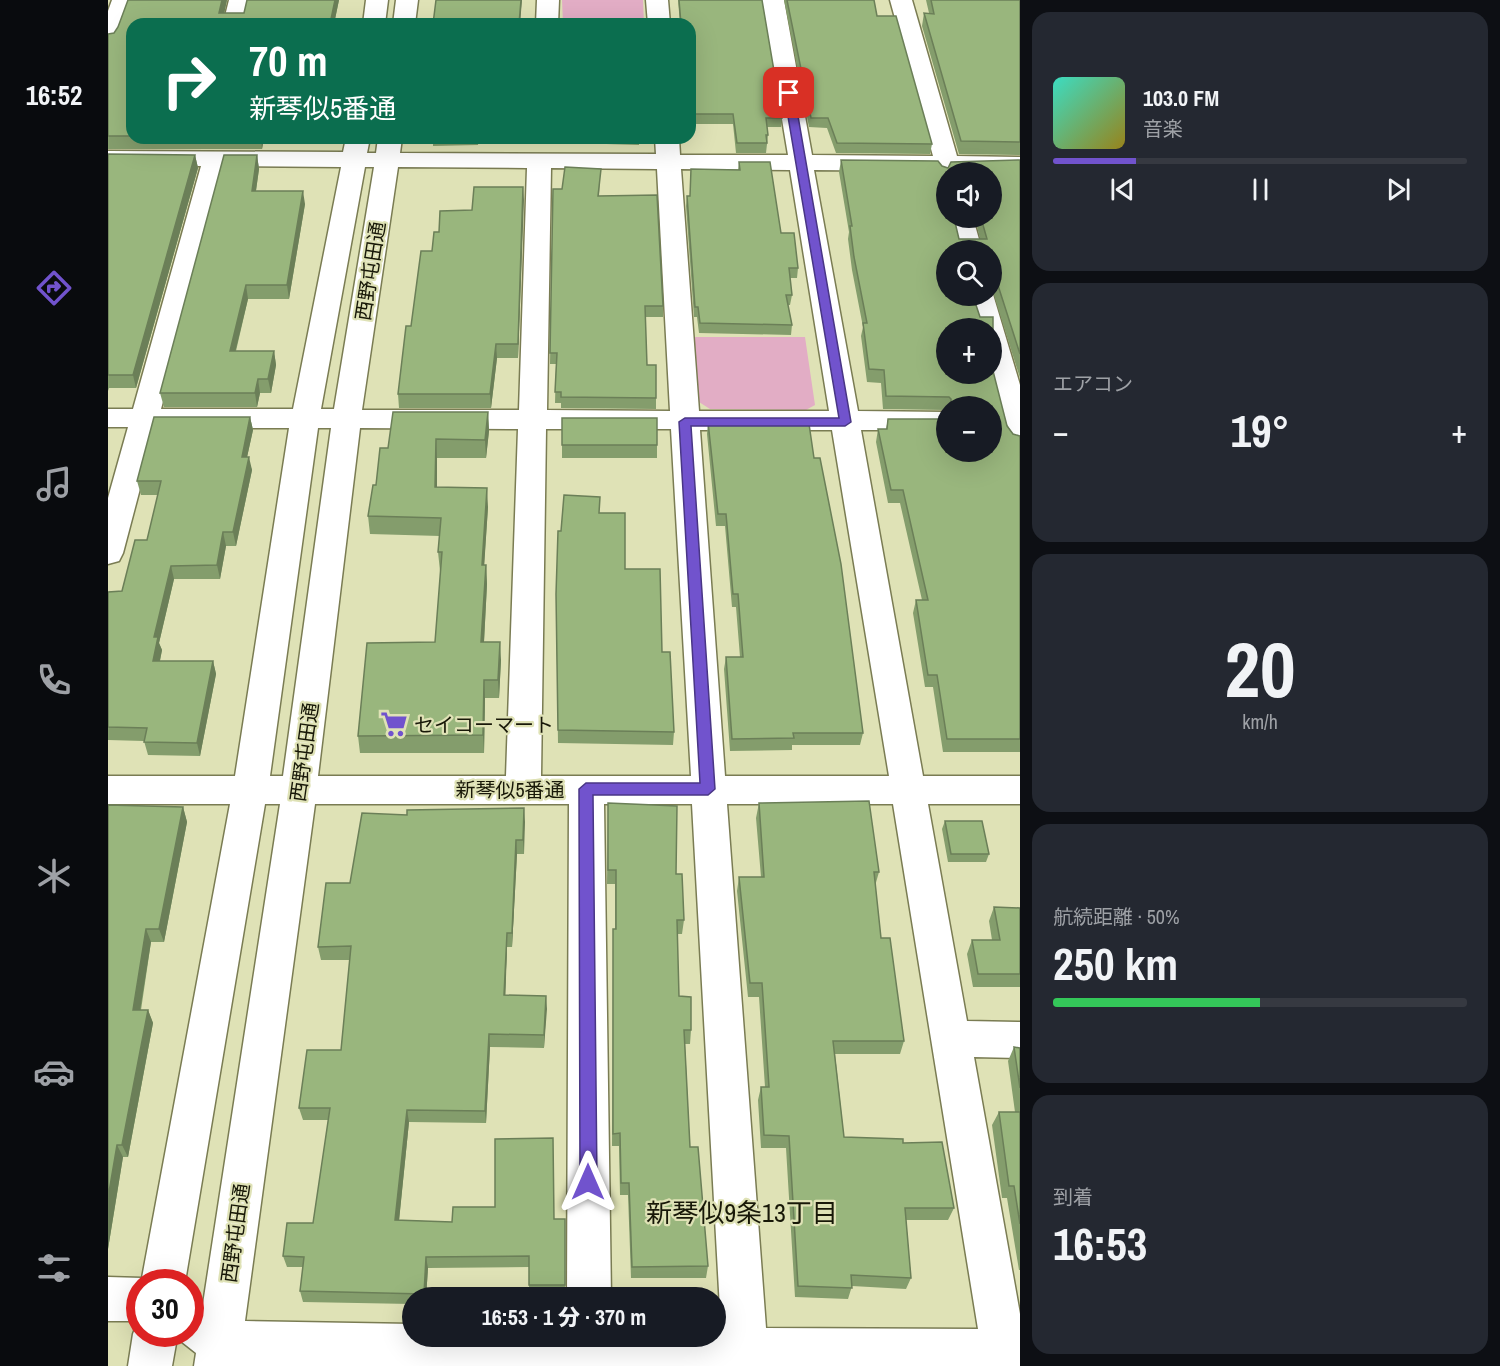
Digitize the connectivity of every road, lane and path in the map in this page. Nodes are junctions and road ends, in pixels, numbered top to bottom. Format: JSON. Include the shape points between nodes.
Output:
{"nodes":[{"id":1,"x":123,"y":0,"type":"edge"},
{"id":2,"x":240,"y":0,"type":"edge"},
{"id":3,"x":377,"y":0,"type":"edge"},
{"id":4,"x":407,"y":0,"type":"edge"},
{"id":5,"x":548,"y":0,"type":"edge"},
{"id":6,"x":657,"y":0,"type":"edge"},
{"id":7,"x":773,"y":0,"type":"edge"},
{"id":8,"x":901,"y":0,"type":"edge"},
{"id":9,"x":236,"y":18,"type":"edge"},
{"id":10,"x":375,"y":18,"type":"edge"},
{"id":11,"x":405,"y":18,"type":"edge"},
{"id":12,"x":547,"y":18,"type":"edge"},
{"id":13,"x":658,"y":18,"type":"edge"},
{"id":14,"x":108,"y":39,"type":"edge"},
{"id":15,"x":373,"y":149,"type":"edge"},
{"id":16,"x":668,"y":150,"type":"edge"},
{"id":17,"x":206,"y":151,"type":"edge"},
{"id":18,"x":542,"y":153,"type":"edge"},
{"id":19,"x":108,"y":158,"type":"edge"},
{"id":20,"x":946,"y":162,"type":"edge"},
{"id":21,"x":801,"y":163,"type":"junction"},
{"id":22,"x":1020,"y":164,"type":"edge"},
{"id":23,"x":1002,"y":165,"type":"edge"},
{"id":24,"x":936,"y":168,"type":"edge"},
{"id":25,"x":1002,"y":380,"type":"edge"},
{"id":26,"x":347,"y":417,"type":"junction"},
{"id":27,"x":108,"y":418,"type":"edge"},
{"id":28,"x":145,"y":418,"type":"junction"},
{"id":29,"x":305,"y":418,"type":"junction"},
{"id":30,"x":533,"y":420,"type":"junction"},
{"id":31,"x":936,"y":421,"type":"edge"},
{"id":32,"x":685,"y":422,"type":"junction"},
{"id":33,"x":845,"y":422,"type":"junction"},
{"id":34,"x":1012,"y":425,"type":"edge"},
{"id":35,"x":108,"y":553,"type":"edge"},
{"id":36,"x":250,"y":789,"type":"junction"},
{"id":37,"x":299,"y":789,"type":"junction"},
{"id":38,"x":523,"y":789,"type":"junction"},
{"id":39,"x":586,"y":789,"type":"junction"},
{"id":40,"x":708,"y":789,"type":"junction"},
{"id":41,"x":108,"y":790,"type":"edge"},
{"id":42,"x":908,"y":790,"type":"junction"},
{"id":43,"x":1020,"y":790,"type":"edge"},
{"id":44,"x":952,"y":1039,"type":"junction"},
{"id":45,"x":1020,"y":1040,"type":"edge"},
{"id":46,"x":165,"y":1269,"type":"edge"},
{"id":47,"x":589,"y":1287,"type":"edge"},
{"id":48,"x":108,"y":1299,"type":"edge"},
{"id":49,"x":126,"y":1299,"type":"edge"},
{"id":50,"x":208,"y":1344,"type":"edge"},
{"id":51,"x":153,"y":1347,"type":"edge"},
{"id":52,"x":590,"y":1351,"type":"edge"},
{"id":53,"x":1010,"y":1356,"type":"edge"},
{"id":54,"x":745,"y":1358,"type":"edge"},
{"id":55,"x":150,"y":1366,"type":"edge"}],
"edges":[{"from":1,"to":14,"type":"street"},
{"from":2,"to":9,"type":"street"},
{"from":3,"to":10,"type":"street"},
{"from":4,"to":11,"type":"street"},
{"from":5,"to":12,"type":"street"},
{"from":6,"to":13,"type":"street"},
{"from":7,"to":21,"type":"street"},
{"from":8,"to":20,"type":"street"},
{"from":15,"to":17,"type":"street"},
{"from":15,"to":18,"type":"street"},
{"from":15,"to":26,"type":"street","name":"西野屯田通"},
{"from":15,"to":29,"type":"street","name":"西野屯田通"},
{"from":16,"to":18,"type":"street"},
{"from":16,"to":21,"type":"street"},
{"from":16,"to":32,"type":"street"},
{"from":17,"to":19,"type":"street"},
{"from":17,"to":28,"type":"street"},
{"from":18,"to":30,"type":"street"},
{"from":21,"to":24,"type":"street"},
{"from":21,"to":33,"type":"street"},
{"from":22,"to":23,"type":"street"},
{"from":25,"to":34,"type":"street"},
{"from":26,"to":29,"type":"street"},
{"from":26,"to":30,"type":"street"},
{"from":26,"to":37,"type":"street","name":"西野屯田通"},
{"from":27,"to":28,"type":"street"},
{"from":28,"to":29,"type":"street"},
{"from":28,"to":35,"type":"street"},
{"from":29,"to":36,"type":"street","name":"西野屯田通"},
{"from":30,"to":32,"type":"street"},
{"from":30,"to":38,"type":"street"},
{"from":31,"to":33,"type":"street"},
{"from":32,"to":33,"type":"street"},
{"from":32,"to":40,"type":"street"},
{"from":33,"to":42,"type":"street"},
{"from":36,"to":37,"type":"street","name":"新琴似5番通"},
{"from":36,"to":41,"type":"street","name":"新琴似5番通"},
{"from":36,"to":46,"type":"street","name":"西野屯田通"},
{"from":37,"to":38,"type":"street","name":"新琴似5番通"},
{"from":37,"to":50,"type":"street","name":"西野屯田通"},
{"from":38,"to":39,"type":"street","name":"新琴似5番通"},
{"from":39,"to":40,"type":"street","name":"新琴似5番通"},
{"from":39,"to":47,"type":"street"},
{"from":40,"to":42,"type":"street","name":"新琴似5番通"},
{"from":40,"to":54,"type":"street"},
{"from":42,"to":43,"type":"street","name":"新琴似5番通"},
{"from":42,"to":44,"type":"street"},
{"from":44,"to":45,"type":"street"},
{"from":44,"to":53,"type":"street"},
{"from":48,"to":49,"type":"street"},
{"from":50,"to":52,"type":"street"},
{"from":51,"to":55,"type":"street"},
{"from":52,"to":54,"type":"street"},
{"from":53,"to":54,"type":"street"}]}
